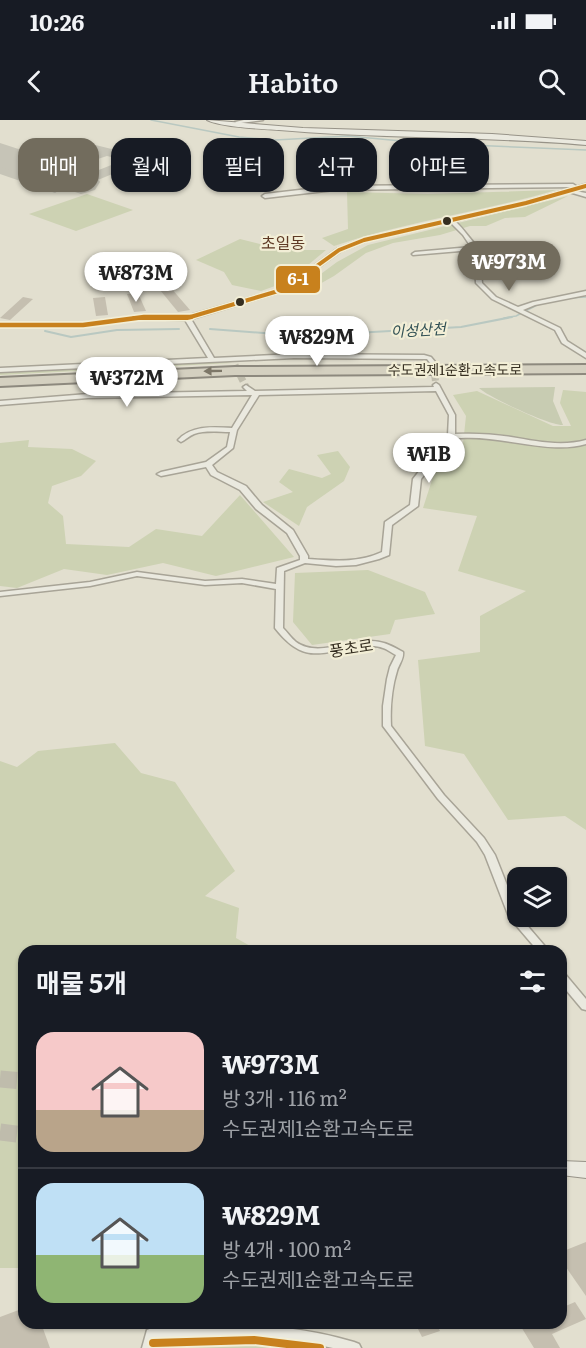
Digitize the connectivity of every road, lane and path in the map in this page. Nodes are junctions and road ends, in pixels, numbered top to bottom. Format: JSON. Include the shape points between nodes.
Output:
{"nodes":[{"id":1,"x":210,"y":120,"type":"edge"},
{"id":2,"x":261,"y":120,"type":"edge"},
{"id":3,"x":240,"y":125,"type":"junction"},
{"id":4,"x":586,"y":143,"type":"edge"},
{"id":5,"x":585,"y":186,"type":"edge"},
{"id":6,"x":569,"y":191,"type":"junction"},
{"id":7,"x":586,"y":195,"type":"edge"},
{"id":8,"x":265,"y":196,"type":"dead end"},
{"id":9,"x":451,"y":220,"type":"junction"},
{"id":10,"x":476,"y":248,"type":"junction"},
{"id":11,"x":415,"y":254,"type":"dead end"},
{"id":12,"x":586,"y":293,"type":"edge"},
{"id":13,"x":517,"y":310,"type":"junction"},
{"id":14,"x":187,"y":318,"type":"junction"},
{"id":15,"x":0,"y":325,"type":"edge"},
{"id":16,"x":586,"y":356,"type":"edge"},
{"id":17,"x":212,"y":360,"type":"junction"},
{"id":18,"x":433,"y":363,"type":"dead end"},
{"id":19,"x":586,"y":369,"type":"edge"},
{"id":20,"x":0,"y":370,"type":"edge"},
{"id":21,"x":586,"y":379,"type":"edge"},
{"id":22,"x":0,"y":382,"type":"edge"},
{"id":23,"x":250,"y":390,"type":"junction"},
{"id":24,"x":0,"y":392,"type":"edge"},
{"id":25,"x":0,"y":403,"type":"edge"},
{"id":26,"x":234,"y":430,"type":"junction"},
{"id":27,"x":451,"y":436,"type":"junction"},
{"id":28,"x":181,"y":440,"type":"dead end"},
{"id":29,"x":586,"y":442,"type":"edge"},
{"id":30,"x":208,"y":464,"type":"junction"},
{"id":31,"x":161,"y":474,"type":"dead end"},
{"id":32,"x":304,"y":561,"type":"junction"},
{"id":33,"x":279,"y":587,"type":"junction"},
{"id":34,"x":0,"y":594,"type":"edge"},
{"id":35,"x":539,"y":945,"type":"edge"},
{"id":36,"x":567,"y":984,"type":"edge"},
{"id":37,"x":586,"y":1006,"type":"edge"},
{"id":38,"x":567,"y":1168,"type":"edge"},
{"id":39,"x":586,"y":1170,"type":"edge"},
{"id":40,"x":149,"y":1348,"type":"edge"},
{"id":41,"x":354,"y":1348,"type":"edge"}],
"edges":[{"from":1,"to":3,"type":"street"},
{"from":2,"to":3,"type":"street","via":[[237,122]]},
{"from":3,"to":4,"type":"street","via":[[310,133],[531,138]]},
{"from":5,"to":6,"type":"street"},
{"from":5,"to":8,"type":"street","via":[[334,188]]},
{"from":6,"to":7,"type":"street"},
{"from":6,"to":9,"type":"street"},
{"from":9,"to":10,"type":"street"},
{"from":9,"to":14,"type":"street","via":[[364,240],[339,250],[285,289]]},
{"from":10,"to":11,"type":"street"},
{"from":10,"to":13,"type":"street","via":[[479,283],[494,298]]},
{"from":12,"to":13,"type":"street"},
{"from":13,"to":16,"type":"street","via":[[558,329],[564,342]]},
{"from":14,"to":15,"type":"street","via":[[144,317],[83,325]]},
{"from":14,"to":17,"type":"street"},
{"from":17,"to":18,"type":"street","via":[[379,355],[424,357]]},
{"from":17,"to":20,"type":"street"},
{"from":19,"to":22,"type":"highway","name":"수도권제1순환고속도로","one_way":true,"via":[[235,371]]},
{"from":21,"to":24,"type":"highway","name":"수도권제1순환고속도로","via":[[240,381]]},
{"from":23,"to":25,"type":"street"},
{"from":23,"to":26,"type":"street","via":[[256,395]]},
{"from":23,"to":27,"type":"street","via":[[437,387],[452,415]]},
{"from":26,"to":28,"type":"street","via":[[198,431]]},
{"from":26,"to":30,"type":"street","via":[[230,448]]},
{"from":27,"to":29,"type":"street","via":[[513,438],[568,447]]},
{"from":27,"to":32,"type":"street","via":[[431,442],[424,450],[428,465],[417,479],[414,506],[388,524],[386,553],[369,562]]},
{"from":30,"to":31,"type":"street"},
{"from":30,"to":32,"type":"street","via":[[214,473],[243,488],[290,532]]},
{"from":32,"to":33,"type":"street","via":[[280,570]]},
{"from":33,"to":34,"type":"street","via":[[242,581],[205,584],[137,574],[90,584]]},
{"from":33,"to":35,"type":"street","name":"풍초로","via":[[279,628],[301,648],[332,651],[376,641],[400,654],[393,669],[387,726],[441,797],[481,840],[514,916]]},
{"from":36,"to":37,"type":"street"},
{"from":38,"to":39,"type":"street"},
{"from":40,"to":41,"type":"street","via":[[152,1334],[249,1329],[315,1337]]}]}
